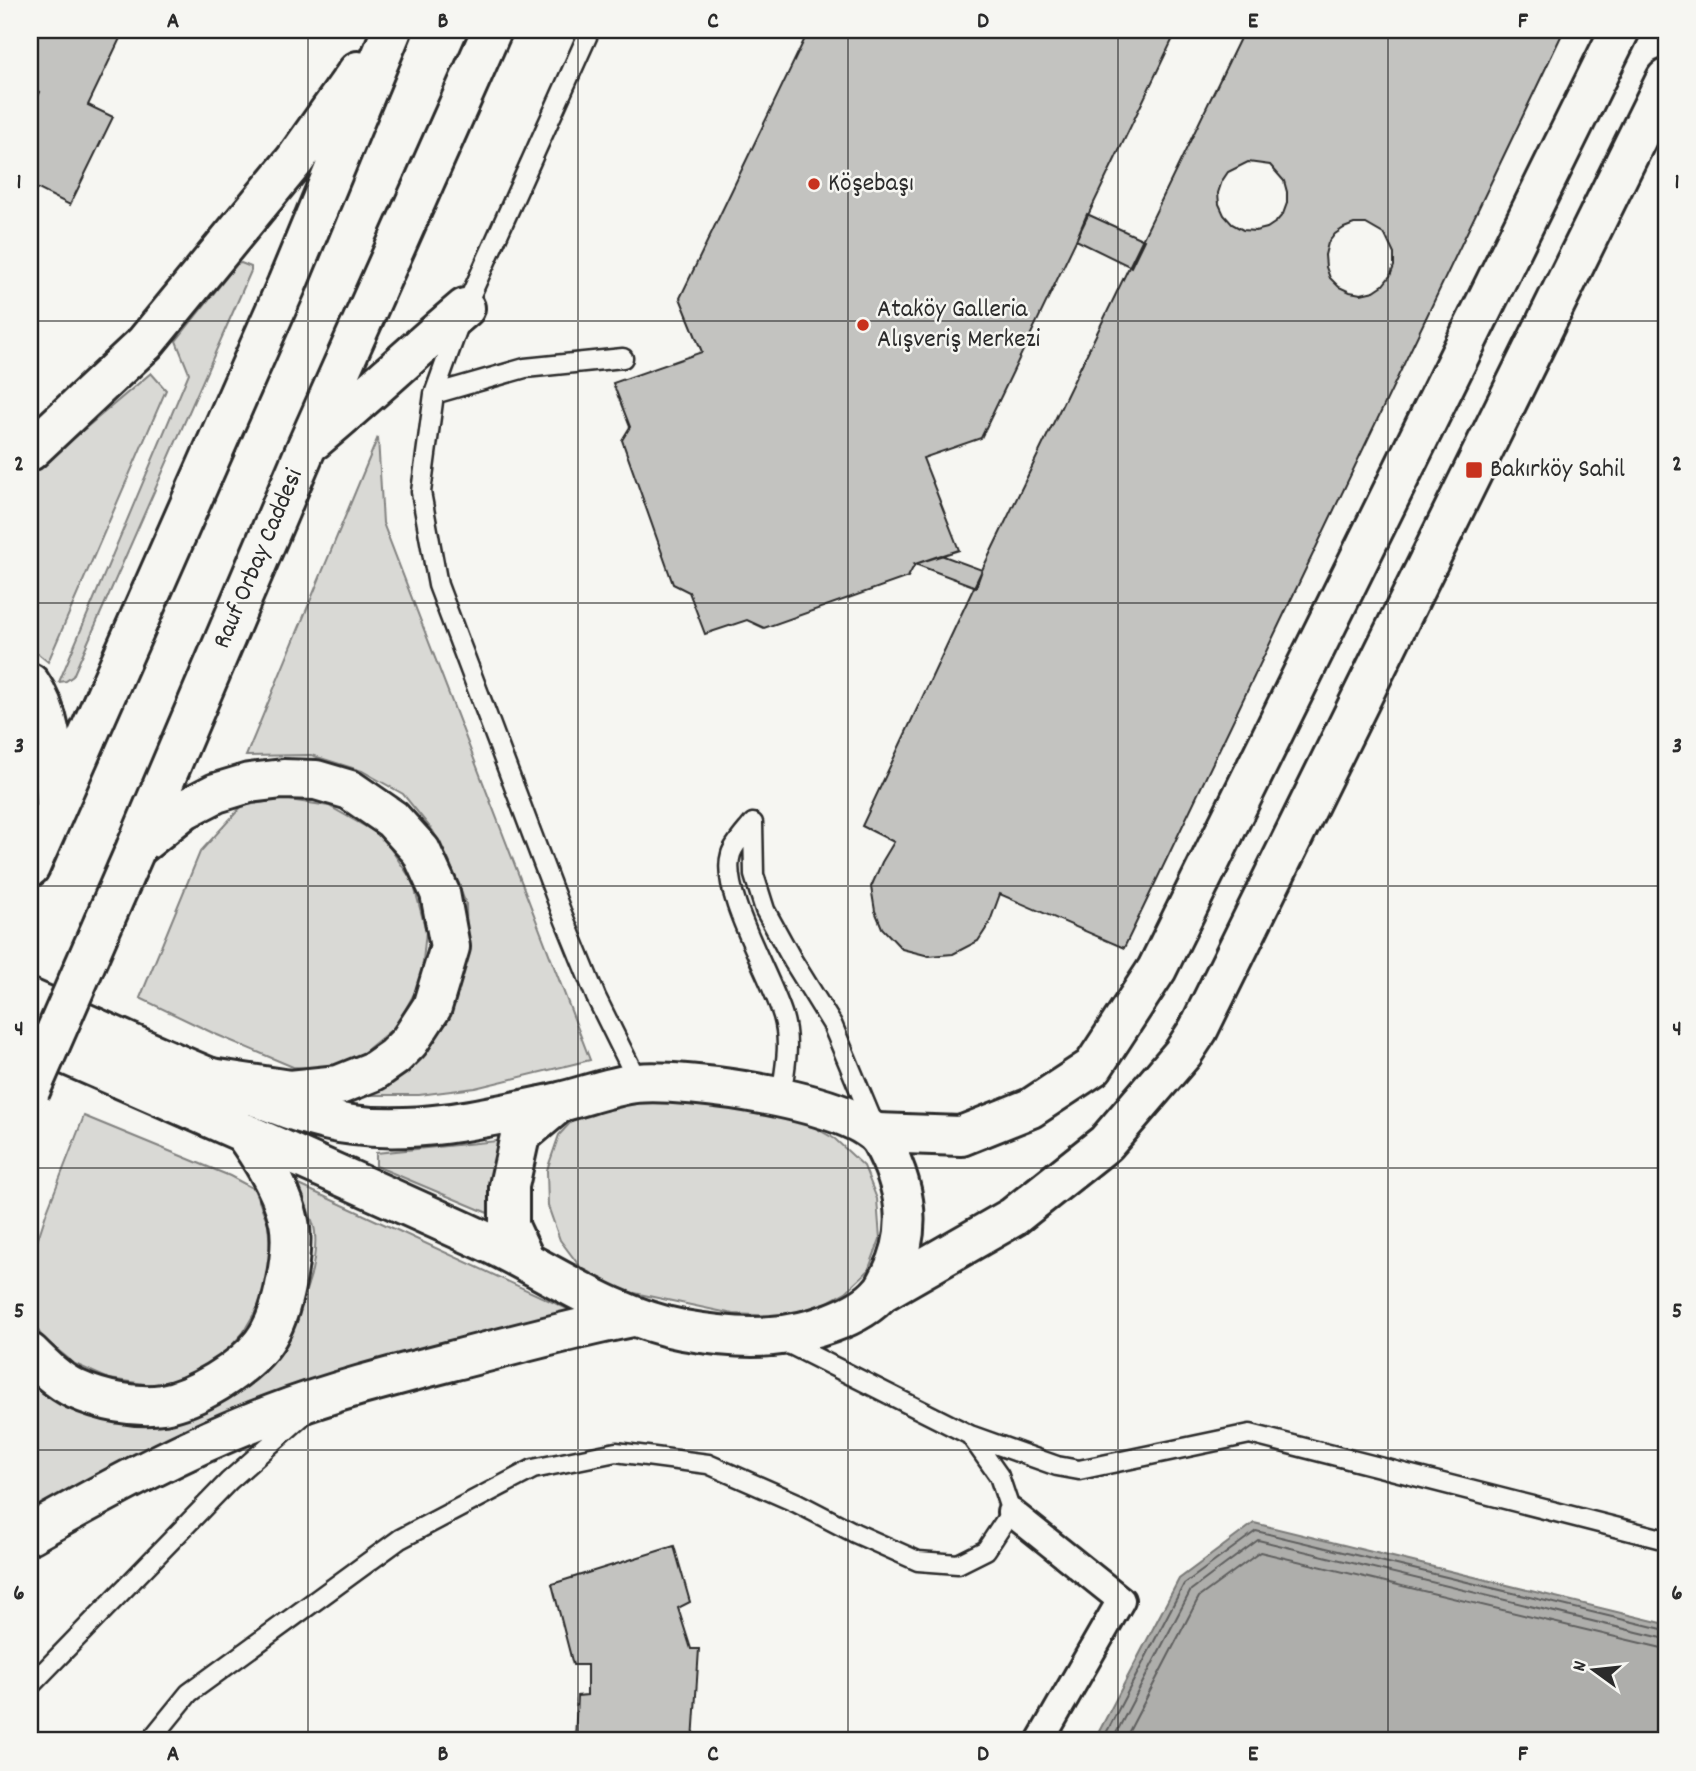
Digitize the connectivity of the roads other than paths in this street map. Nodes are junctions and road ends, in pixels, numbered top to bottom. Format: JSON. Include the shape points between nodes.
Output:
{"nodes":[{"id":1,"x":390,"y":30,"type":"edge"},
{"id":2,"x":492,"y":30,"type":"edge"},
{"id":3,"x":590,"y":30,"type":"edge"},
{"id":4,"x":1620,"y":30,"type":"edge"},
{"id":5,"x":1666,"y":79,"type":"edge"},
{"id":6,"x":466,"y":308,"type":"junction"},
{"id":7,"x":623,"y":358,"type":"dead end"},
{"id":8,"x":434,"y":394,"type":"junction"},
{"id":9,"x":307,"y":446,"type":"junction"},
{"id":10,"x":30,"y":451,"type":"edge"},
{"id":11,"x":30,"y":683,"type":"edge"},
{"id":12,"x":56,"y":807,"type":"junction"},
{"id":13,"x":136,"y":848,"type":"junction"},
{"id":14,"x":30,"y":867,"type":"edge"},
{"id":15,"x":30,"y":999,"type":"edge"},
{"id":16,"x":30,"y":1039,"type":"edge"},
{"id":17,"x":211,"y":1078,"type":"junction"},
{"id":18,"x":638,"y":1083,"type":"junction"},
{"id":19,"x":30,"y":1091,"type":"edge"},
{"id":20,"x":781,"y":1096,"type":"junction"},
{"id":21,"x":560,"y":1101,"type":"junction"},
{"id":22,"x":244,"y":1133,"type":"junction"},
{"id":23,"x":877,"y":1133,"type":"junction"},
{"id":24,"x":525,"y":1259,"type":"junction"},
{"id":25,"x":882,"y":1292,"type":"junction"},
{"id":26,"x":632,"y":1317,"type":"junction"},
{"id":27,"x":774,"y":1336,"type":"junction"},
{"id":28,"x":30,"y":1353,"type":"edge"},
{"id":29,"x":327,"y":1395,"type":"junction"},
{"id":30,"x":970,"y":1434,"type":"junction"},
{"id":31,"x":1011,"y":1512,"type":"junction"},
{"id":32,"x":30,"y":1534,"type":"edge"},
{"id":33,"x":1666,"y":1540,"type":"edge"},
{"id":34,"x":30,"y":1686,"type":"edge"},
{"id":35,"x":150,"y":1741,"type":"edge"},
{"id":36,"x":1040,"y":1741,"type":"edge"}],
"edges":[{"from":1,"to":10,"type":"main road","via":[[295,160],[171,313]]},
{"from":1,"to":12,"type":"main road","via":[[287,284]]},
{"from":2,"to":9,"type":"main road","name":"Rauf Orbay Caddesi"},
{"from":3,"to":6,"type":"lane"},
{"from":4,"to":23,"type":"main road","via":[[1157,969],[1093,1068],[1031,1108],[961,1136]]},
{"from":5,"to":25,"type":"main road","via":[[1184,1053],[1106,1143],[1013,1217]]},
{"from":6,"to":8,"type":"lane"},
{"from":6,"to":9,"type":"main road"},
{"from":7,"to":8,"type":"lane","via":[[525,368]]},
{"from":8,"to":18,"type":"lane","via":[[421,492],[439,585],[561,911],[596,998]]},
{"from":9,"to":13,"type":"main road","name":"Rauf Orbay Caddesi"},
{"from":11,"to":12,"type":"main road","via":[[48,720]]},
{"from":12,"to":14,"type":"main road"},
{"from":13,"to":17,"type":"main road","via":[[185,809],[216,793],[249,783],[316,780],[350,790],[393,819],[421,851],[440,893],[450,947],[432,1007],[394,1057],[339,1085],[290,1090]]},
{"from":13,"to":19,"type":"main road","name":"Rauf Orbay Caddesi","bridge":true},
{"from":15,"to":17,"type":"main road"},
{"from":16,"to":22,"type":"main road"},
{"from":17,"to":21,"type":"main road","via":[[285,1108],[350,1125],[407,1129]]},
{"from":18,"to":20,"type":"main road"},
{"from":18,"to":21,"type":"main road"},
{"from":20,"to":23,"type":"main road","via":[[844,1116]]},
{"from":20,"to":23,"type":"lane","via":[[788,1052],[783,1018],[729,875],[731,852],[753,823],[754,875],[765,910],[832,1024]]},
{"from":21,"to":24,"type":"main road","via":[[520,1136],[509,1186],[509,1226]]},
{"from":22,"to":24,"type":"main road"},
{"from":22,"to":28,"type":"main road","via":[[262,1158],[289,1223],[288,1272],[279,1310],[262,1344],[210,1385],[163,1404],[97,1397],[49,1372]]},
{"from":23,"to":25,"type":"main road","via":[[903,1189],[904,1213],[899,1258]]},
{"from":24,"to":26,"type":"main road"},
{"from":25,"to":27,"type":"main road","via":[[858,1311],[822,1326]]},
{"from":26,"to":27,"type":"main road","via":[[680,1330]]},
{"from":26,"to":29,"type":"main road"},
{"from":27,"to":30,"type":"lane"},
{"from":29,"to":32,"type":"main road","via":[[181,1454]]},
{"from":29,"to":34,"type":"lane","via":[[229,1481]]},
{"from":30,"to":31,"type":"lane","via":[[999,1476]]},
{"from":30,"to":33,"type":"lane","via":[[1079,1470],[1250,1434]]},
{"from":31,"to":35,"type":"lane","via":[[986,1550],[958,1564],[918,1561],[708,1464],[616,1452],[533,1469],[400,1539],[189,1693]]},
{"from":31,"to":36,"type":"street","via":[[1121,1600]]}]}
